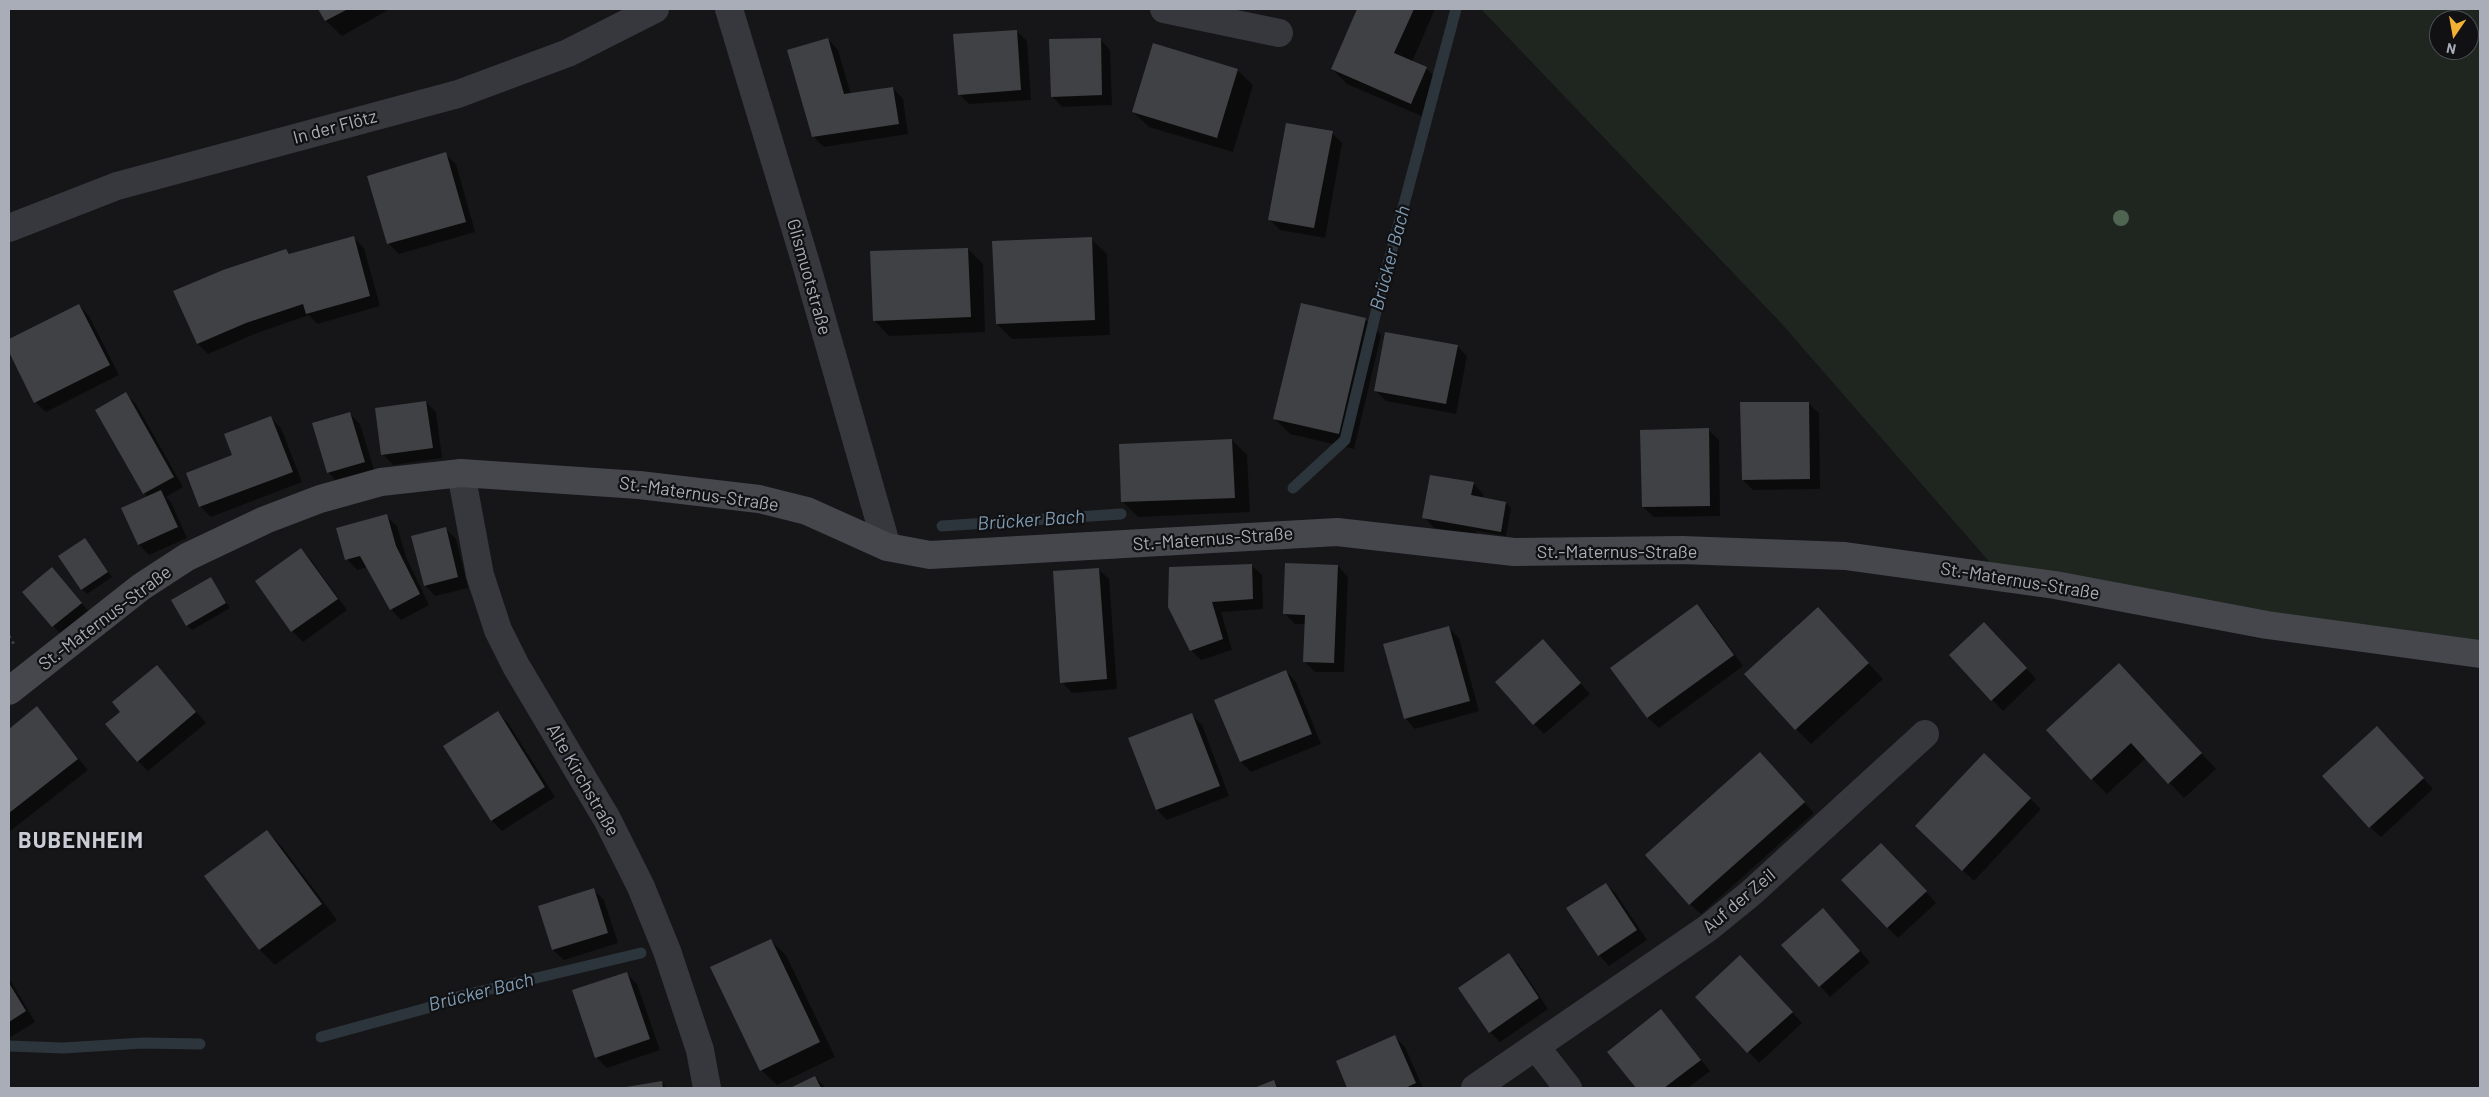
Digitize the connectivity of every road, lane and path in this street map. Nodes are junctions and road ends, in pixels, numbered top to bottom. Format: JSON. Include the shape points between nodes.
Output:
{"nodes":[{"id":1,"x":656,"y":9,"type":"edge"},
{"id":2,"x":729,"y":9,"type":"edge"},
{"id":3,"x":1164,"y":9,"type":"edge"},
{"id":4,"x":1279,"y":33,"type":"dead end"},
{"id":5,"x":9,"y":228,"type":"edge"},
{"id":6,"x":461,"y":473,"type":"junction"},
{"id":7,"x":887,"y":547,"type":"junction"},
{"id":8,"x":2480,"y":654,"type":"edge"},
{"id":9,"x":9,"y":692,"type":"edge"},
{"id":10,"x":1926,"y":734,"type":"dead end"},
{"id":11,"x":1536,"y":1047,"type":"junction"},
{"id":12,"x":708,"y":1088,"type":"edge"},
{"id":13,"x":1475,"y":1088,"type":"edge"},
{"id":14,"x":1568,"y":1088,"type":"edge"}],
"edges":[{"from":1,"to":5,"type":"street","name":"In der Flötz","via":[[568,53],[458,94],[117,186]]},
{"from":2,"to":7,"type":"street","name":"Glismuotstraße"},
{"from":3,"to":4,"type":"street"},
{"from":6,"to":7,"type":"street","name":"St.-Maternus-Straße","via":[[639,484],[759,499],[807,512]]},
{"from":6,"to":9,"type":"street","name":"St.-Maternus-Straße","via":[[381,482],[320,499],[187,557],[141,587]]},
{"from":6,"to":12,"type":"street","name":"Alte Kirchstraße","via":[[480,575],[498,630],[607,819],[641,887],[700,1050]]},
{"from":7,"to":8,"type":"street","name":"St.-Maternus-Straße","via":[[930,555],[1337,532],[1514,552],[1682,550],[1845,556],[2055,585],[2267,625]]},
{"from":10,"to":11,"type":"street","name":"Auf der Zeil","via":[[1723,916]]},
{"from":11,"to":13,"type":"street","name":"Auf der Zeil"},
{"from":11,"to":14,"type":"street"}]}
